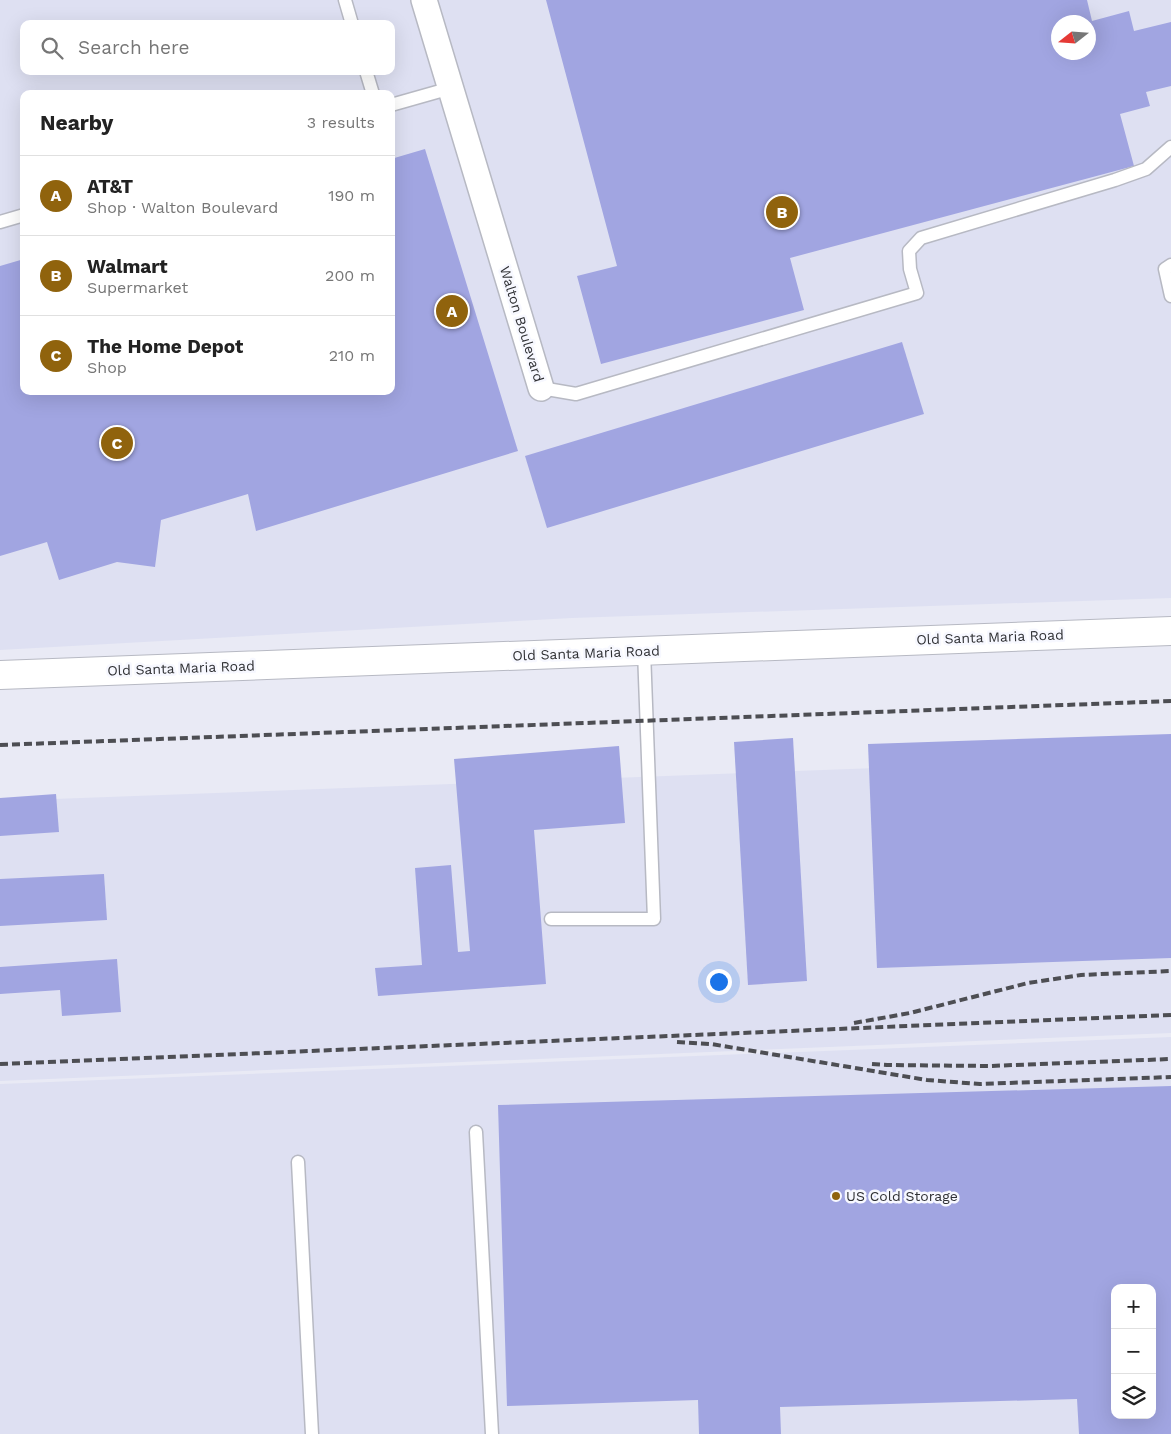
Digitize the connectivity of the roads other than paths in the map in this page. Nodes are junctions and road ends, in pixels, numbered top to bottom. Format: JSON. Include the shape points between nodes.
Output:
{"nodes":[{"id":1,"x":345,"y":0,"type":"edge"},
{"id":2,"x":424,"y":0,"type":"edge"},
{"id":3,"x":351,"y":20,"type":"edge"},
{"id":4,"x":367,"y":75,"type":"edge"},
{"id":5,"x":451,"y":88,"type":"junction"},
{"id":6,"x":372,"y":90,"type":"edge"},
{"id":7,"x":395,"y":104,"type":"edge"},
{"id":8,"x":1171,"y":147,"type":"edge"},
{"id":9,"x":20,"y":216,"type":"edge"},
{"id":10,"x":0,"y":222,"type":"edge"},
{"id":11,"x":1171,"y":264,"type":"edge"},
{"id":12,"x":1171,"y":296,"type":"edge"},
{"id":13,"x":541,"y":388,"type":"joint"},
{"id":14,"x":1171,"y":630,"type":"edge"},
{"id":15,"x":644,"y":650,"type":"junction"},
{"id":16,"x":0,"y":675,"type":"edge"},
{"id":17,"x":551,"y":919,"type":"dead end"},
{"id":18,"x":476,"y":1132,"type":"dead end"},
{"id":19,"x":298,"y":1162,"type":"dead end"},
{"id":20,"x":312,"y":1434,"type":"edge"},
{"id":21,"x":492,"y":1434,"type":"edge"}],
"edges":[{"from":1,"to":3,"type":"lane"},
{"from":2,"to":5,"type":"street","name":"Walton Boulevard"},
{"from":4,"to":6,"type":"lane"},
{"from":5,"to":7,"type":"lane"},
{"from":5,"to":13,"type":"street","name":"Walton Boulevard"},
{"from":8,"to":13,"type":"lane","name":"Walton Boulevard","via":[[1146,169],[921,238],[909,251],[917,293],[576,394]]},
{"from":9,"to":10,"type":"lane"},
{"from":11,"to":12,"type":"lane","via":[[1165,269]]},
{"from":14,"to":15,"type":"main road","name":"Old Santa Maria Road"},
{"from":15,"to":16,"type":"main road","name":"Old Santa Maria Road"},
{"from":15,"to":17,"type":"lane","via":[[654,920]]},
{"from":18,"to":21,"type":"lane"},
{"from":19,"to":20,"type":"lane"}]}
